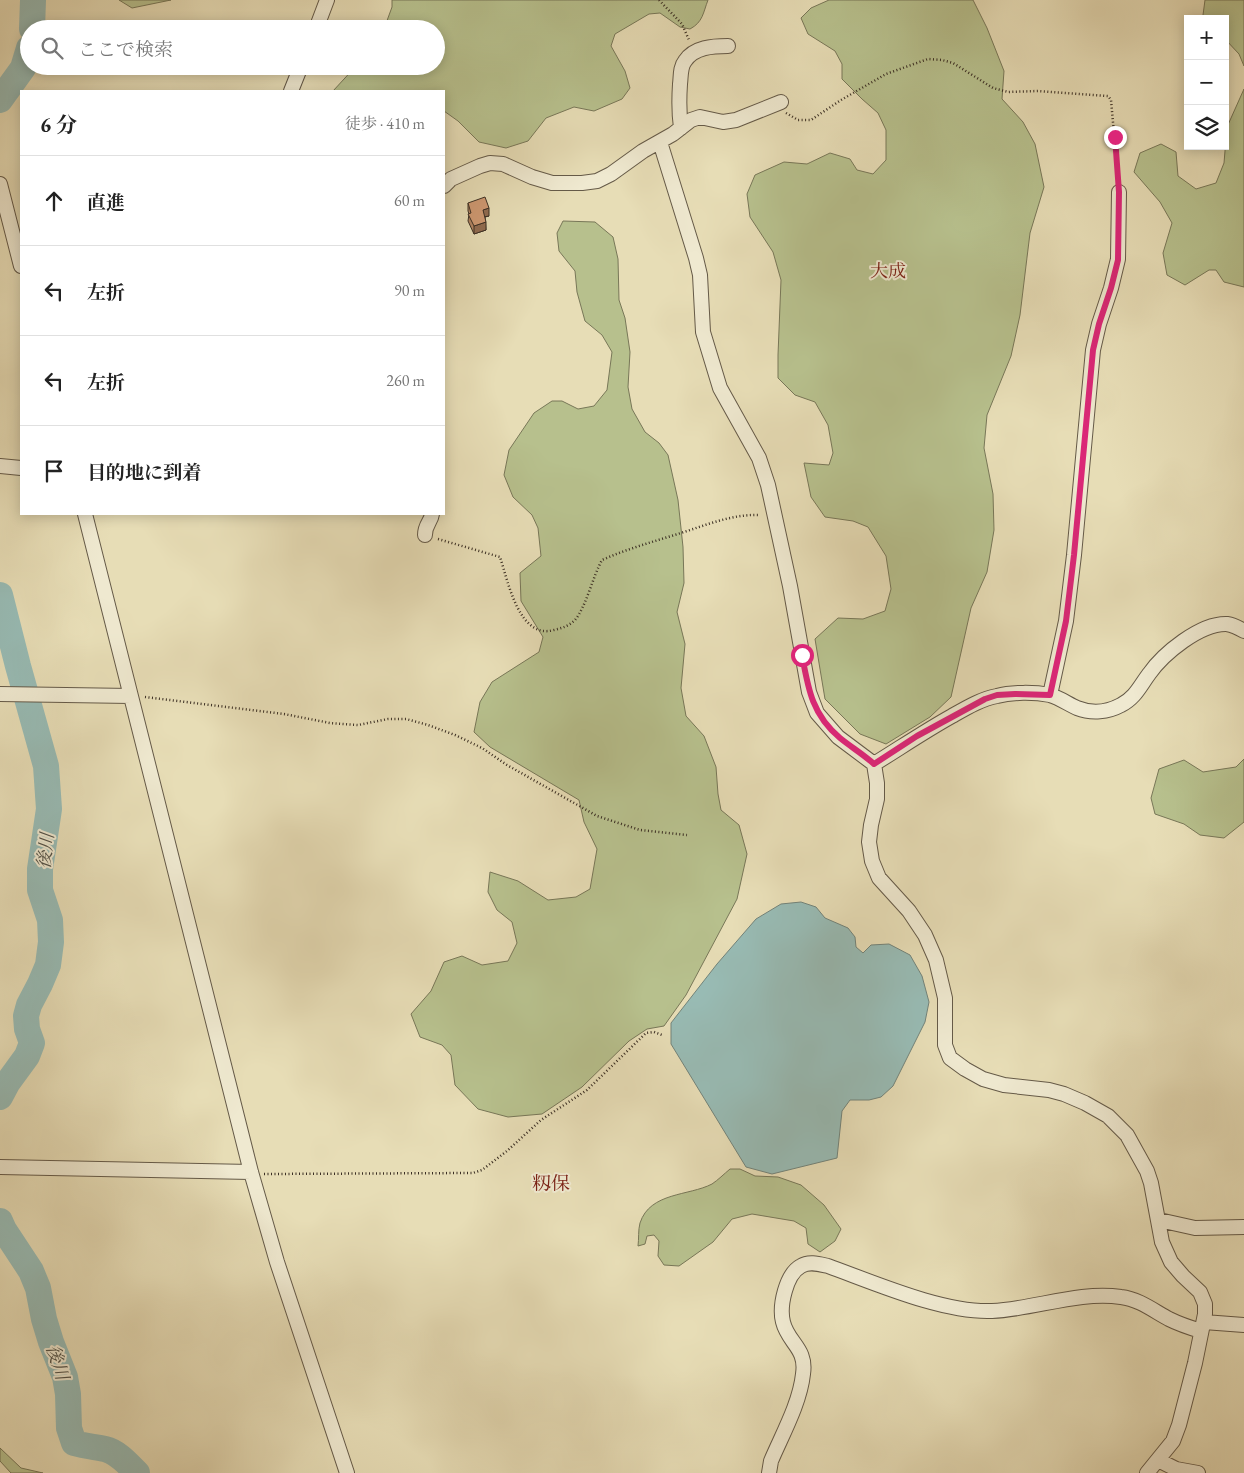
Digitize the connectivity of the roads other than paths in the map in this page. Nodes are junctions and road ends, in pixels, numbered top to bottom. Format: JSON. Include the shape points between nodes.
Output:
{"nodes":[{"id":1,"x":327,"y":0,"type":"edge"},
{"id":2,"x":319,"y":20,"type":"edge"},
{"id":3,"x":728,"y":46,"type":"dead end"},
{"id":4,"x":297,"y":75,"type":"edge"},
{"id":5,"x":291,"y":90,"type":"edge"},
{"id":6,"x":781,"y":102,"type":"road end"},
{"id":7,"x":680,"y":128,"type":"junction"},
{"id":8,"x":660,"y":142,"type":"junction"},
{"id":9,"x":0,"y":184,"type":"edge"},
{"id":10,"x":445,"y":185,"type":"edge"},
{"id":11,"x":1119,"y":192,"type":"road end"},
{"id":12,"x":20,"y":262,"type":"edge"},
{"id":13,"x":0,"y":466,"type":"edge"},
{"id":14,"x":20,"y":468,"type":"edge"},
{"id":15,"x":85,"y":515,"type":"edge"},
{"id":16,"x":432,"y":515,"type":"edge"},
{"id":17,"x":425,"y":535,"type":"road end"},
{"id":18,"x":1244,"y":632,"type":"edge"},
{"id":19,"x":0,"y":694,"type":"edge"},
{"id":20,"x":1050,"y":695,"type":"junction"},
{"id":21,"x":130,"y":696,"type":"junction"},
{"id":22,"x":874,"y":764,"type":"junction"},
{"id":23,"x":0,"y":1167,"type":"edge"},
{"id":24,"x":250,"y":1172,"type":"junction"},
{"id":25,"x":1159,"y":1220,"type":"junction"},
{"id":26,"x":1244,"y":1227,"type":"edge"},
{"id":27,"x":1244,"y":1325,"type":"edge"},
{"id":28,"x":1203,"y":1326,"type":"junction"},
{"id":29,"x":1158,"y":1460,"type":"junction"},
{"id":30,"x":347,"y":1473,"type":"edge"},
{"id":31,"x":769,"y":1473,"type":"edge"},
{"id":32,"x":1148,"y":1473,"type":"edge"},
{"id":33,"x":1198,"y":1473,"type":"edge"}],
"edges":[{"from":1,"to":2,"type":"street"},
{"from":3,"to":7,"type":"street","via":[[703,49],[684,62],[679,94]]},
{"from":4,"to":5,"type":"street"},
{"from":6,"to":7,"type":"street","via":[[736,120],[723,122],[700,117]]},
{"from":7,"to":8,"type":"street"},
{"from":8,"to":10,"type":"street","via":[[597,181],[552,183],[503,164],[490,163],[451,179]]},
{"from":8,"to":22,"type":"street","via":[[700,275],[703,332],[708,353],[720,388],[759,458],[768,485],[808,692],[817,713],[838,737]]},
{"from":9,"to":12,"type":"street"},
{"from":11,"to":20,"type":"street","via":[[1118,260],[1093,350],[1066,621]]},
{"from":13,"to":14,"type":"street"},
{"from":15,"to":21,"type":"street"},
{"from":16,"to":17,"type":"street","via":[[425,526]]},
{"from":18,"to":20,"type":"street","via":[[1227,624],[1197,633],[1175,647],[1149,673],[1136,694],[1120,706],[1089,712]]},
{"from":19,"to":21,"type":"street"},
{"from":20,"to":22,"type":"street","via":[[997,695],[985,699]]},
{"from":21,"to":24,"type":"street"},
{"from":22,"to":25,"type":"street","via":[[877,799],[870,834],[872,861],[879,878],[909,911],[925,935],[936,960],[945,998],[945,1045],[950,1058],[983,1079],[1064,1094],[1108,1116],[1127,1134],[1139,1155],[1151,1183]]},
{"from":23,"to":24,"type":"street"},
{"from":24,"to":30,"type":"street"},
{"from":25,"to":26,"type":"street","via":[[1195,1228]]},
{"from":25,"to":28,"type":"street","via":[[1162,1242],[1171,1262],[1200,1292],[1205,1304]]},
{"from":27,"to":28,"type":"street"},
{"from":28,"to":29,"type":"street","via":[[1180,1425],[1173,1441]]},
{"from":28,"to":31,"type":"street","via":[[1172,1320],[1133,1299],[1108,1296],[991,1311],[967,1310],[828,1266],[802,1265],[786,1286],[783,1320],[799,1348],[804,1373]]},
{"from":29,"to":32,"type":"street"},
{"from":29,"to":33,"type":"street"}]}
